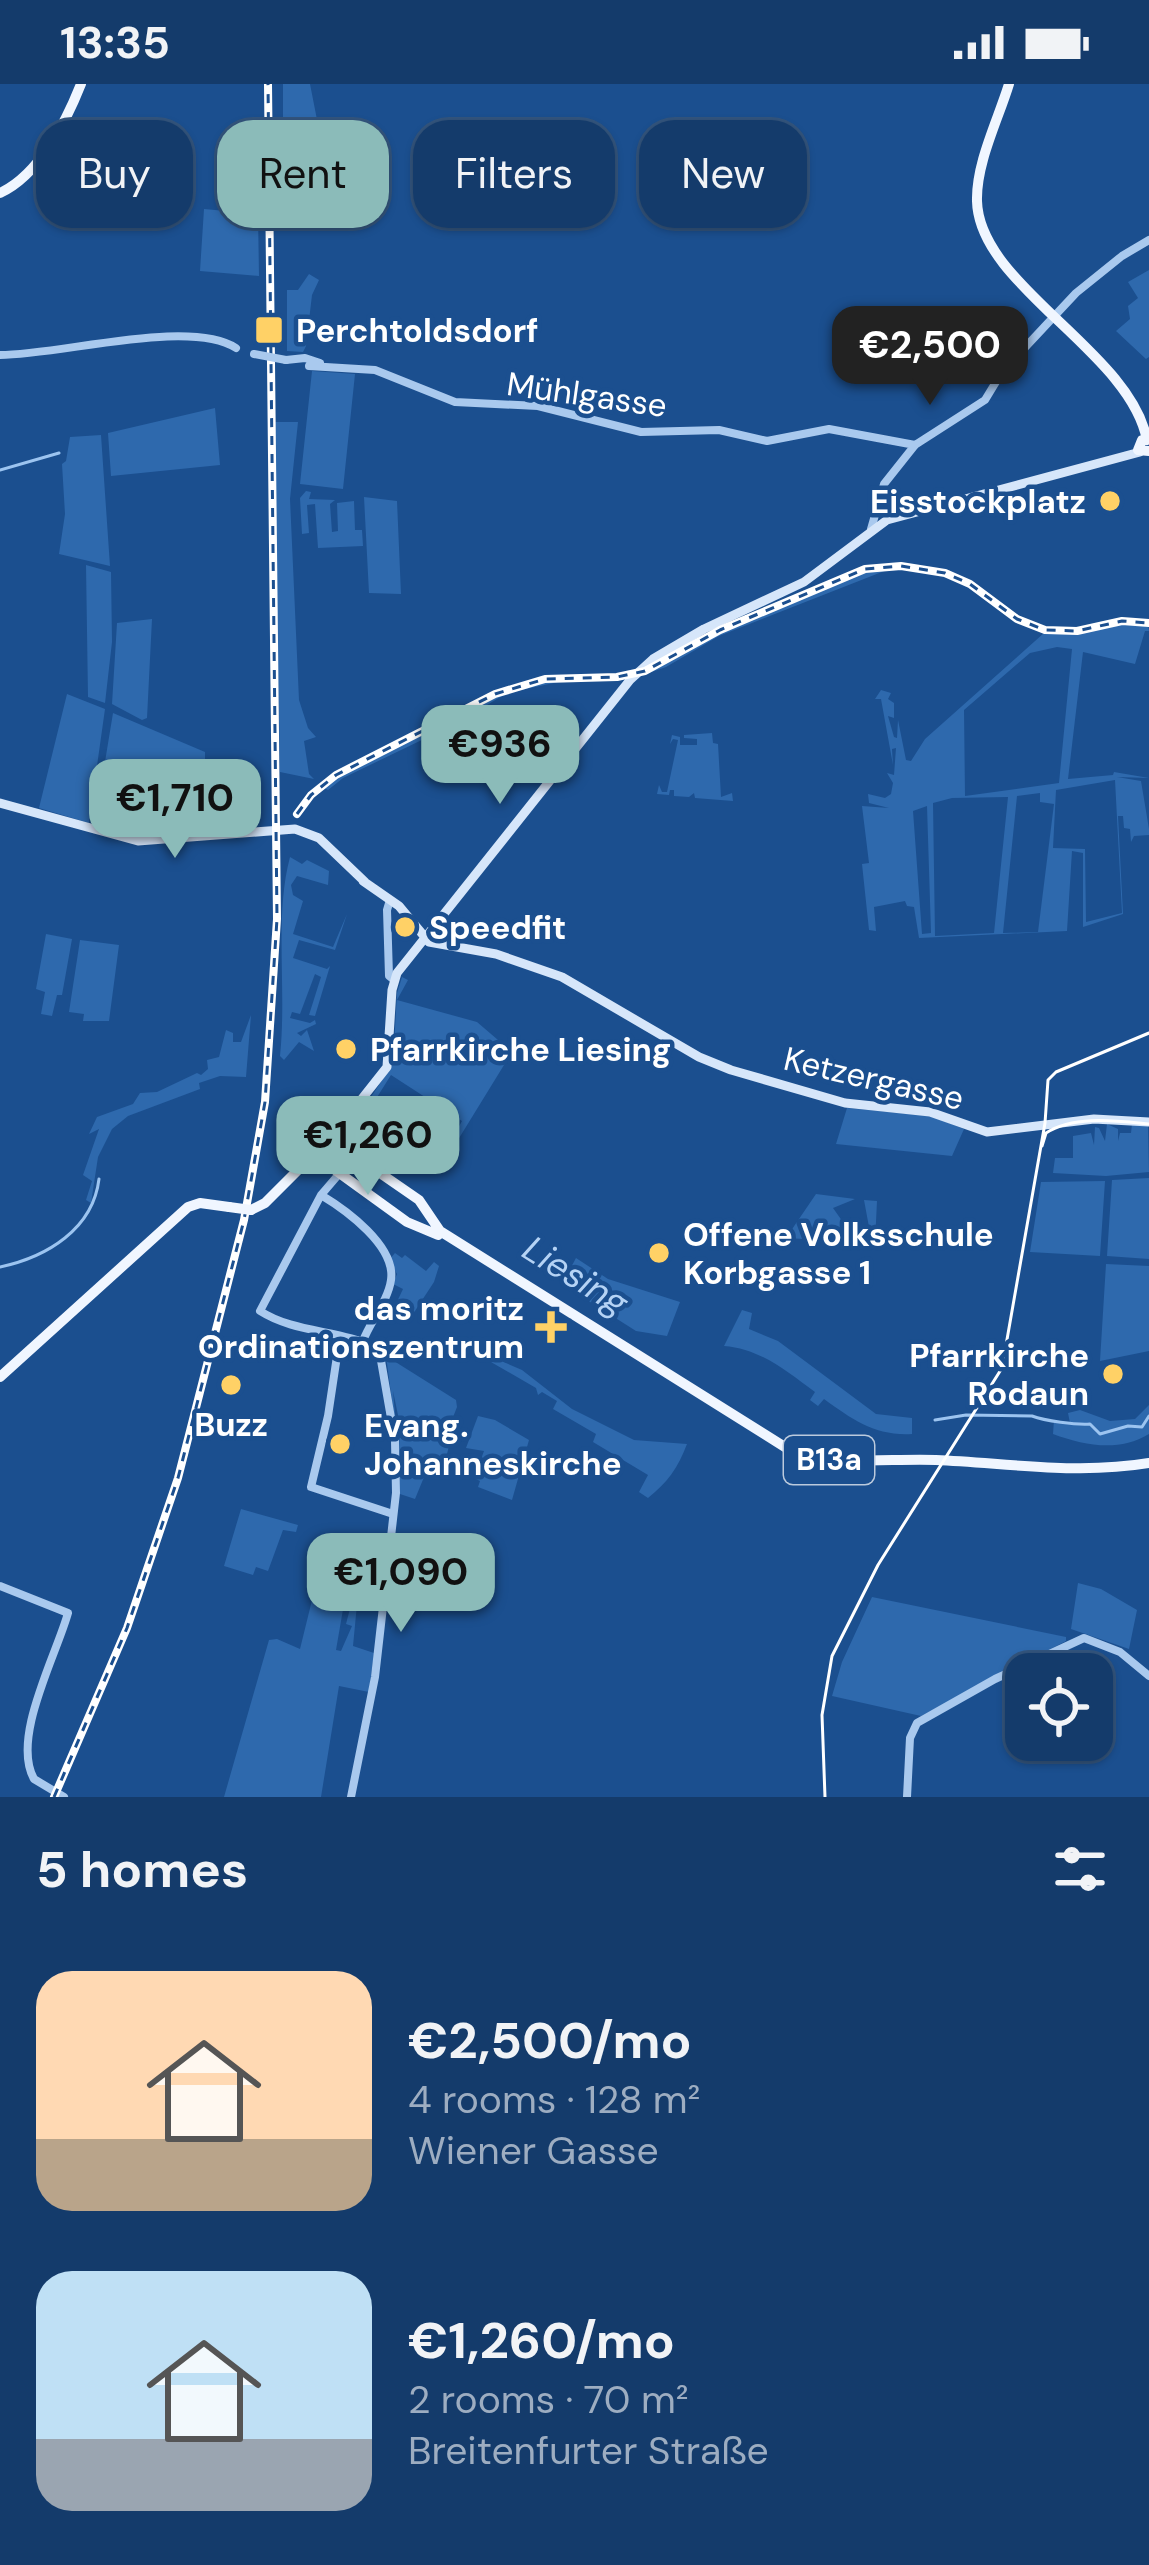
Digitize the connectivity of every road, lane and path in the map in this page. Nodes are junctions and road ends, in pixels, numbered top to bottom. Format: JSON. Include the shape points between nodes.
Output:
{"nodes":[{"id":1,"x":81,"y":84,"type":"edge"},
{"id":2,"x":1009,"y":84,"type":"edge"},
{"id":3,"x":2,"y":192,"type":"edge"},
{"id":4,"x":1149,"y":240,"type":"edge"},
{"id":5,"x":1053,"y":316,"type":"junction"},
{"id":6,"x":0,"y":355,"type":"edge"},
{"id":7,"x":1145,"y":444,"type":"edge"},
{"id":8,"x":915,"y":445,"type":"junction"},
{"id":9,"x":871,"y":529,"type":"junction"},
{"id":10,"x":0,"y":803,"type":"edge"},
{"id":11,"x":389,"y":902,"type":"junction"},
{"id":12,"x":425,"y":938,"type":"junction"},
{"id":13,"x":392,"y":978,"type":"junction"},
{"id":14,"x":1149,"y":1122,"type":"edge"},
{"id":15,"x":334,"y":1134,"type":"junction"},
{"id":16,"x":313,"y":1154,"type":"junction"},
{"id":17,"x":335,"y":1170,"type":"junction"},
{"id":18,"x":324,"y":1190,"type":"junction"},
{"id":19,"x":428,"y":1213,"type":"junction"},
{"id":20,"x":401,"y":1217,"type":"junction"},
{"id":21,"x":340,"y":1336,"type":"junction"},
{"id":22,"x":363,"y":1342,"type":"junction"},
{"id":23,"x":627,"y":1352,"type":"junction"},
{"id":24,"x":0,"y":1377,"type":"edge"},
{"id":25,"x":1149,"y":1463,"type":"edge"},
{"id":26,"x":393,"y":1514,"type":"junction"},
{"id":27,"x":0,"y":1586,"type":"edge"},
{"id":28,"x":1149,"y":1676,"type":"edge"},
{"id":29,"x":61,"y":1795,"type":"edge"},
{"id":30,"x":351,"y":1797,"type":"edge"},
{"id":31,"x":907,"y":1797,"type":"edge"}],
"edges":[{"from":1,"to":3,"type":"main road","via":[[36,164]]},
{"from":2,"to":5,"type":"main road","via":[[978,184],[979,224],[1001,261]]},
{"from":4,"to":5,"type":"street"},
{"from":5,"to":7,"type":"main road","via":[[1109,372]]},
{"from":5,"to":8,"type":"street","via":[[985,400]]},
{"from":6,"to":8,"type":"street","name":"Mühlgasse","bridge":true,"via":[[193,336],[254,354],[384,372],[455,402],[538,406],[641,433],[719,430],[767,440],[829,429]]},
{"from":7,"to":9,"type":"main road"},
{"from":8,"to":9,"type":"street","via":[[884,484]]},
{"from":9,"to":12,"type":"main road","via":[[804,582],[704,628],[638,671]]},
{"from":10,"to":11,"type":"main road","via":[[138,841],[302,831]]},
{"from":11,"to":12,"type":"main road"},
{"from":11,"to":13,"type":"street"},
{"from":12,"to":13,"type":"main road"},
{"from":12,"to":14,"type":"main road","name":"Ketzergasse","via":[[562,976],[699,1057],[833,1100],[924,1111],[993,1133],[1094,1119]]},
{"from":13,"to":15,"type":"main road","via":[[387,1067]]},
{"from":15,"to":16,"type":"main road"},
{"from":15,"to":19,"type":"main road","number":"B13a"},
{"from":16,"to":17,"type":"main road","number":"B13a"},
{"from":16,"to":24,"type":"main road","bridge":true,"via":[[266,1203],[184,1211]]},
{"from":17,"to":18,"type":"street"},
{"from":17,"to":20,"type":"main road","number":"B13a"},
{"from":18,"to":21,"type":"street","via":[[260,1311]]},
{"from":18,"to":22,"type":"street","via":[[363,1222],[391,1274]]},
{"from":19,"to":20,"type":"main road","via":[[421,1222]]},
{"from":19,"to":23,"type":"main road","number":"B13a","via":[[440,1231]]},
{"from":20,"to":23,"type":"main road","number":"B13a"},
{"from":21,"to":22,"type":"street"},
{"from":21,"to":26,"type":"street","via":[[312,1490]]},
{"from":22,"to":26,"type":"street","via":[[379,1349],[397,1456]]},
{"from":23,"to":25,"type":"main road","number":"B13a","via":[[784,1447],[817,1458],[1095,1471]]},
{"from":26,"to":30,"type":"street","via":[[375,1677]]},
{"from":27,"to":29,"type":"street","via":[[68,1613],[29,1737],[29,1770]]},
{"from":28,"to":31,"type":"street","via":[[1120,1652],[1084,1638],[995,1679],[917,1723]]}]}
